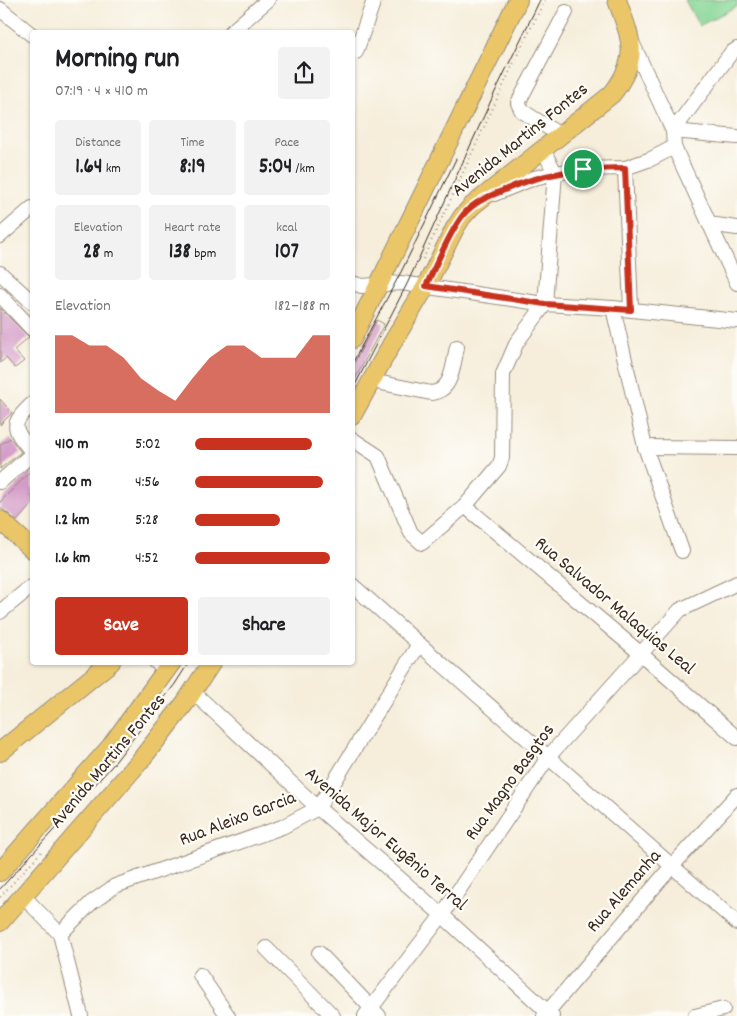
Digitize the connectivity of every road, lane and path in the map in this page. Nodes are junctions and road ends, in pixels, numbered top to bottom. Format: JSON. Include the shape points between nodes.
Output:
{"nodes":[{"id":1,"x":268,"y":0,"type":"edge"},
{"id":2,"x":374,"y":0,"type":"edge"},
{"id":3,"x":518,"y":0,"type":"edge"},
{"id":4,"x":545,"y":0,"type":"edge"},
{"id":5,"x":617,"y":0,"type":"edge"},
{"id":6,"x":0,"y":9,"type":"edge"},
{"id":7,"x":566,"y":12,"type":"dead end"},
{"id":8,"x":234,"y":30,"type":"edge"},
{"id":9,"x":30,"y":33,"type":"edge"},
{"id":10,"x":631,"y":40,"type":"junction"},
{"id":11,"x":737,"y":49,"type":"edge"},
{"id":12,"x":356,"y":52,"type":"dead end"},
{"id":13,"x":673,"y":131,"type":"junction"},
{"id":14,"x":560,"y":135,"type":"junction"},
{"id":15,"x":737,"y":137,"type":"edge"},
{"id":16,"x":674,"y":147,"type":"junction"},
{"id":17,"x":543,"y":149,"type":"junction"},
{"id":18,"x":625,"y":168,"type":"junction"},
{"id":19,"x":555,"y":173,"type":"junction"},
{"id":20,"x":477,"y":202,"type":"junction"},
{"id":21,"x":30,"y":210,"type":"edge"},
{"id":22,"x":709,"y":224,"type":"junction"},
{"id":23,"x":737,"y":228,"type":"edge"},
{"id":24,"x":0,"y":236,"type":"edge"},
{"id":25,"x":421,"y":263,"type":"dead end"},
{"id":26,"x":0,"y":273,"type":"edge"},
{"id":27,"x":737,"y":283,"type":"edge"},
{"id":28,"x":355,"y":284,"type":"edge"},
{"id":29,"x":379,"y":284,"type":"junction"},
{"id":30,"x":426,"y":286,"type":"junction"},
{"id":31,"x":0,"y":295,"type":"edge"},
{"id":32,"x":30,"y":300,"type":"edge"},
{"id":33,"x":545,"y":304,"type":"junction"},
{"id":34,"x":613,"y":308,"type":"junction"},
{"id":35,"x":631,"y":310,"type":"junction"},
{"id":36,"x":737,"y":321,"type":"edge"},
{"id":37,"x":30,"y":327,"type":"edge"},
{"id":38,"x":355,"y":333,"type":"edge"},
{"id":39,"x":457,"y":347,"type":"dead end"},
{"id":40,"x":372,"y":382,"type":"junction"},
{"id":41,"x":30,"y":408,"type":"edge"},
{"id":42,"x":355,"y":411,"type":"edge"},
{"id":43,"x":355,"y":441,"type":"edge"},
{"id":44,"x":645,"y":447,"type":"junction"},
{"id":45,"x":737,"y":448,"type":"edge"},
{"id":46,"x":30,"y":450,"type":"edge"},
{"id":47,"x":30,"y":455,"type":"edge"},
{"id":48,"x":0,"y":482,"type":"edge"},
{"id":49,"x":465,"y":506,"type":"junction"},
{"id":50,"x":0,"y":520,"type":"edge"},
{"id":51,"x":30,"y":547,"type":"edge"},
{"id":52,"x":682,"y":551,"type":"dead end"},
{"id":53,"x":737,"y":583,"type":"edge"},
{"id":54,"x":30,"y":588,"type":"edge"},
{"id":55,"x":355,"y":588,"type":"edge"},
{"id":56,"x":0,"y":612,"type":"edge"},
{"id":57,"x":419,"y":644,"type":"junction"},
{"id":58,"x":640,"y":653,"type":"junction"},
{"id":59,"x":106,"y":665,"type":"edge"},
{"id":60,"x":210,"y":665,"type":"edge"},
{"id":61,"x":165,"y":666,"type":"edge"},
{"id":62,"x":193,"y":692,"type":"junction"},
{"id":63,"x":737,"y":738,"type":"edge"},
{"id":64,"x":0,"y":752,"type":"edge"},
{"id":65,"x":549,"y":756,"type":"junction"},
{"id":66,"x":737,"y":795,"type":"edge"},
{"id":67,"x":318,"y":808,"type":"junction"},
{"id":68,"x":50,"y":854,"type":"junction"},
{"id":69,"x":672,"y":866,"type":"junction"},
{"id":70,"x":0,"y":872,"type":"edge"},
{"id":71,"x":23,"y":896,"type":"junction"},
{"id":72,"x":0,"y":897,"type":"edge"},
{"id":73,"x":0,"y":908,"type":"edge"},
{"id":74,"x":442,"y":915,"type":"junction"},
{"id":75,"x":0,"y":922,"type":"edge"},
{"id":76,"x":737,"y":923,"type":"edge"},
{"id":77,"x":60,"y":934,"type":"junction"},
{"id":78,"x":266,"y":948,"type":"dead end"},
{"id":79,"x":319,"y":953,"type":"dead end"},
{"id":80,"x":200,"y":975,"type":"dead end"},
{"id":81,"x":723,"y":1009,"type":"dead end"},
{"id":82,"x":372,"y":1014,"type":"edge"},
{"id":83,"x":548,"y":1015,"type":"edge"},
{"id":84,"x":81,"y":1016,"type":"edge"},
{"id":85,"x":228,"y":1016,"type":"edge"},
{"id":86,"x":333,"y":1016,"type":"edge"},
{"id":87,"x":695,"y":1016,"type":"edge"}],
"edges":[{"from":1,"to":8,"type":"street"},
{"from":2,"to":12,"type":"street"},
{"from":3,"to":29,"type":"main road","name":"Avenida Martins Fontes"},
{"from":4,"to":25,"type":"path"},
{"from":5,"to":10,"type":"main road","name":"Avenida Martins Fontes"},
{"from":6,"to":9,"type":"street"},
{"from":7,"to":14,"type":"street","via":[[518,103],[522,112]]},
{"from":10,"to":13,"type":"street"},
{"from":10,"to":14,"type":"main road","name":"Avenida Martins Fontes","via":[[623,80],[612,94]]},
{"from":11,"to":13,"type":"street"},
{"from":13,"to":15,"type":"street"},
{"from":13,"to":16,"type":"street"},
{"from":14,"to":17,"type":"main road","name":"Avenida Martins Fontes"},
{"from":16,"to":18,"type":"street"},
{"from":16,"to":22,"type":"street"},
{"from":17,"to":19,"type":"street"},
{"from":17,"to":20,"type":"main road","name":"Avenida Martins Fontes"},
{"from":18,"to":19,"type":"street"},
{"from":18,"to":35,"type":"street"},
{"from":19,"to":20,"type":"street","via":[[520,183]]},
{"from":19,"to":33,"type":"street"},
{"from":20,"to":30,"type":"main road","name":"Avenida Martins Fontes","via":[[455,228]]},
{"from":21,"to":24,"type":"street"},
{"from":22,"to":23,"type":"street"},
{"from":22,"to":27,"type":"street"},
{"from":26,"to":32,"type":"street"},
{"from":28,"to":29,"type":"street"},
{"from":29,"to":30,"type":"street"},
{"from":29,"to":38,"type":"main road","name":"Avenida Martins Fontes"},
{"from":30,"to":33,"type":"street"},
{"from":30,"to":40,"type":"main road","name":"Avenida Martins Fontes"},
{"from":31,"to":37,"type":"street"},
{"from":33,"to":34,"type":"street"},
{"from":33,"to":49,"type":"street","via":[[517,342],[503,374],[502,458],[499,466]]},
{"from":34,"to":35,"type":"street"},
{"from":34,"to":44,"type":"street"},
{"from":35,"to":36,"type":"street"},
{"from":39,"to":40,"type":"street","via":[[448,382],[438,392]]},
{"from":40,"to":42,"type":"main road","name":"Avenida Martins Fontes"},
{"from":41,"to":46,"type":"street","via":[[19,417],[15,427]]},
{"from":43,"to":49,"type":"street","via":[[378,456],[412,532],[422,543]]},
{"from":44,"to":45,"type":"street"},
{"from":44,"to":52,"type":"street"},
{"from":47,"to":48,"type":"street"},
{"from":49,"to":58,"type":"street","name":"Rua Salvador Malaquias Leal"},
{"from":50,"to":51,"type":"main road"},
{"from":53,"to":58,"type":"street","name":"Rua Magno Basgtos","via":[[680,610]]},
{"from":54,"to":56,"type":"street"},
{"from":55,"to":57,"type":"street"},
{"from":57,"to":65,"type":"street"},
{"from":57,"to":67,"type":"street","name":"Rua Aleixo Garcia"},
{"from":58,"to":63,"type":"street","name":"Rua Salvador Malaquias Leal"},
{"from":58,"to":65,"type":"street","name":"Rua Magno Basgtos"},
{"from":59,"to":64,"type":"main road"},
{"from":60,"to":62,"type":"main road","name":"Avenida Martins Fontes"},
{"from":61,"to":70,"type":"main road","name":"Avenida Martins Fontes","via":[[111,746]]},
{"from":62,"to":67,"type":"street","name":"Avenida Major Eugênio Terral"},
{"from":62,"to":68,"type":"main road","name":"Avenida Martins Fontes","via":[[140,761]]},
{"from":65,"to":69,"type":"street"},
{"from":65,"to":74,"type":"street","name":"Rua Magno Basgtos"},
{"from":66,"to":69,"type":"street","name":"Rua Alemanha"},
{"from":67,"to":74,"type":"street","name":"Avenida Major Eugênio Terral"},
{"from":67,"to":77,"type":"street","name":"Rua Aleixo Garcia","via":[[282,827],[115,886],[90,903]]},
{"from":68,"to":71,"type":"main road","name":"Avenida Martins Fontes"},
{"from":68,"to":72,"type":"path"},
{"from":68,"to":73,"type":"main road","name":"Avenida Martins Fontes"},
{"from":69,"to":76,"type":"street"},
{"from":69,"to":83,"type":"street","name":"Rua Alemanha"},
{"from":71,"to":75,"type":"main road","name":"Avenida Martins Fontes"},
{"from":71,"to":77,"type":"street"},
{"from":74,"to":82,"type":"street","name":"Rua Magno Basgtos"},
{"from":74,"to":83,"type":"street","name":"Avenida Major Eugênio Terral"},
{"from":77,"to":84,"type":"street"},
{"from":78,"to":86,"type":"street"},
{"from":79,"to":82,"type":"street"},
{"from":80,"to":85,"type":"street"},
{"from":81,"to":87,"type":"street"}]}
